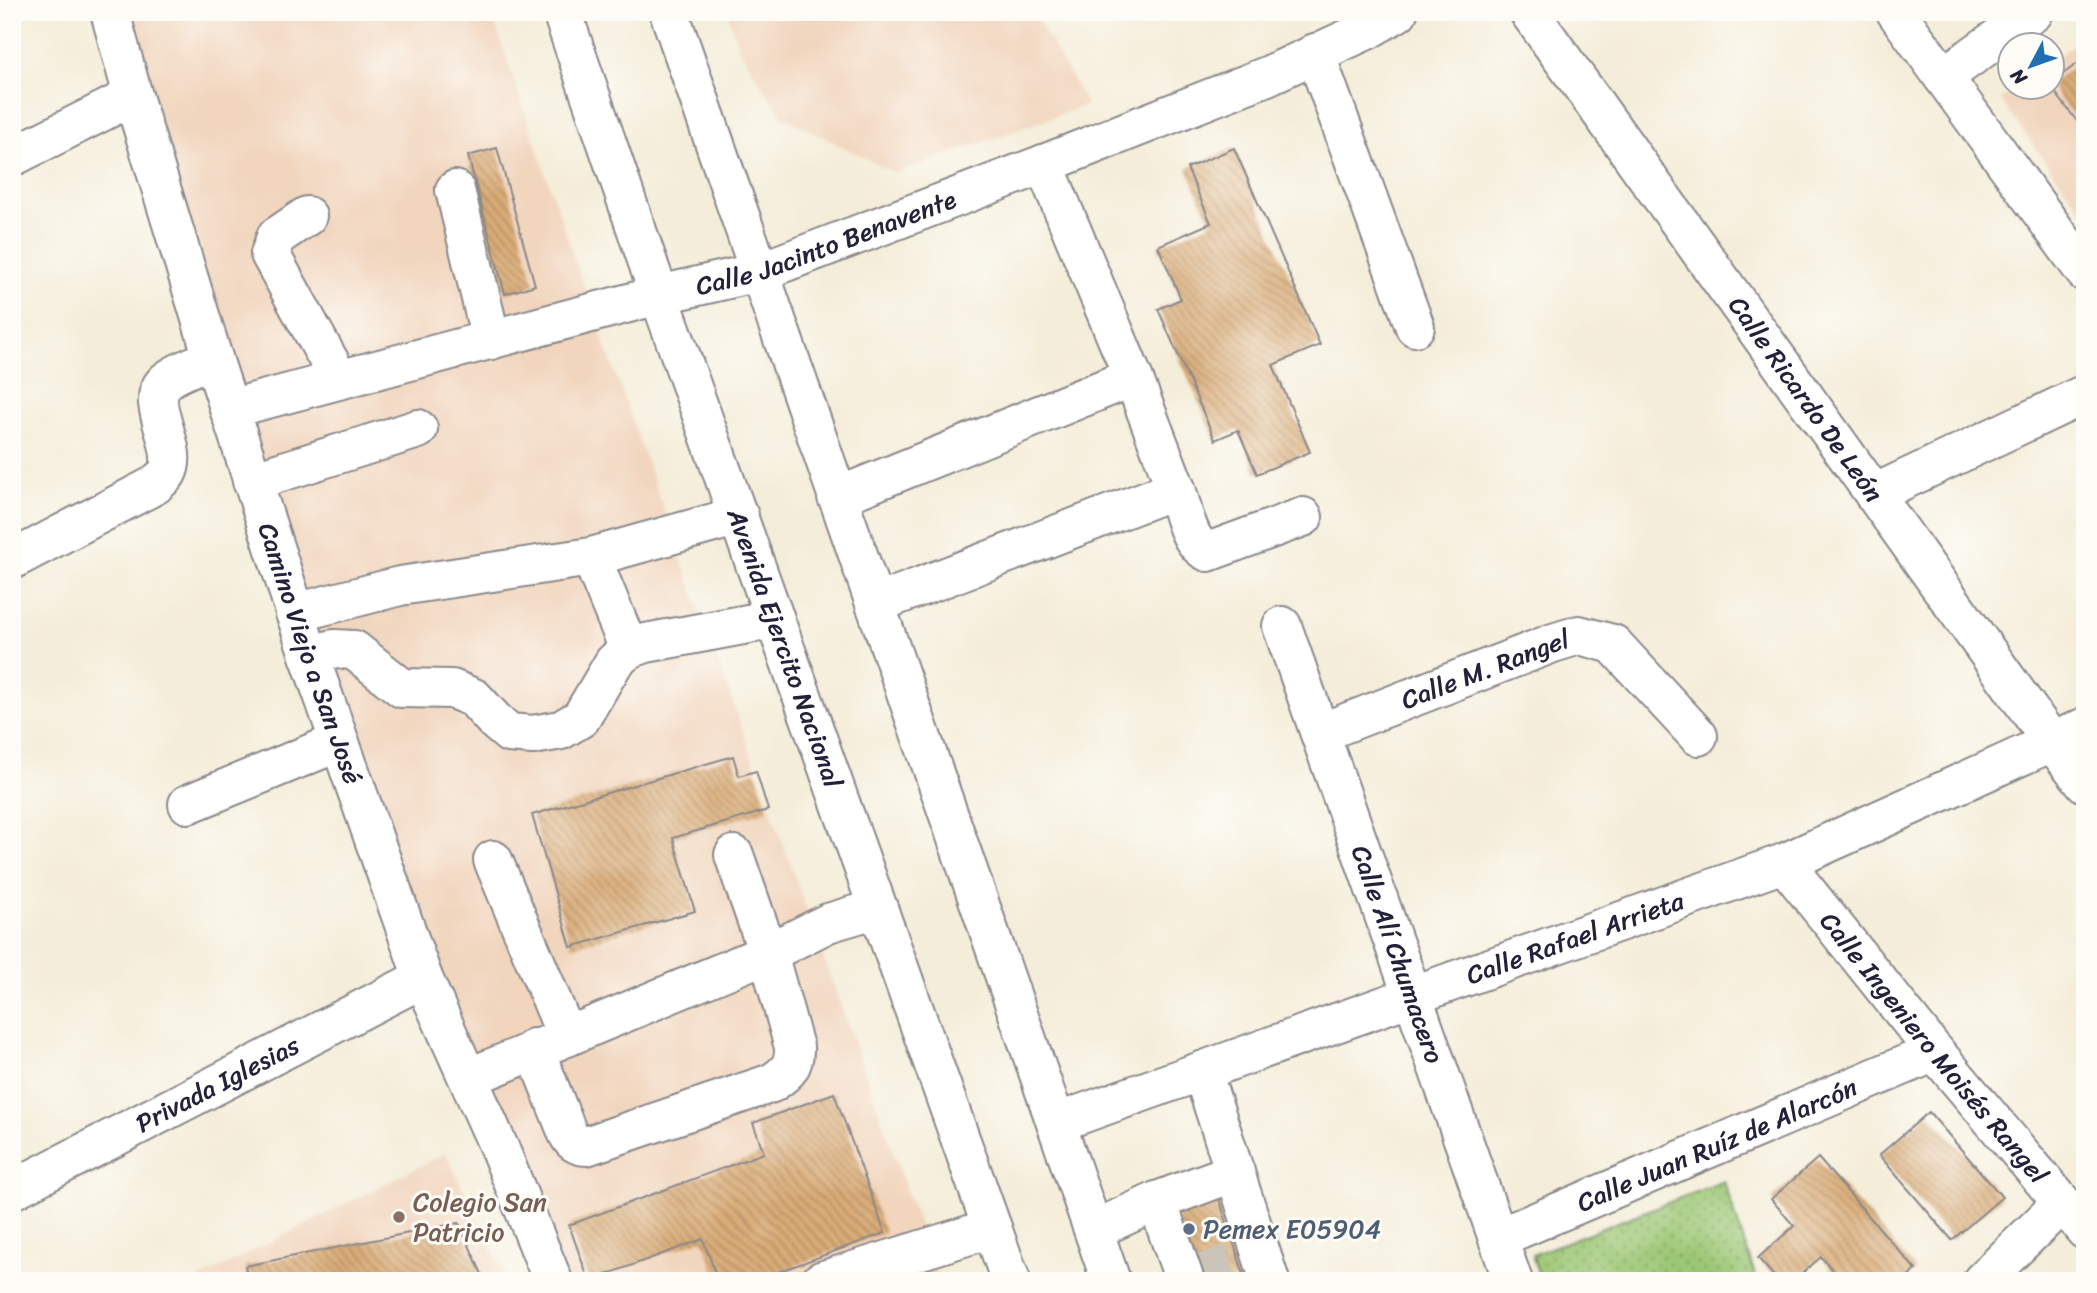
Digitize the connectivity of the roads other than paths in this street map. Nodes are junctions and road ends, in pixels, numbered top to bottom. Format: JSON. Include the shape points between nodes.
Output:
{"nodes":[{"id":1,"x":110,"y":12,"type":"edge"},
{"id":2,"x":562,"y":12,"type":"edge"},
{"id":3,"x":668,"y":12,"type":"edge"},
{"id":4,"x":1398,"y":12,"type":"edge"},
{"id":5,"x":1895,"y":12,"type":"edge"},
{"id":6,"x":2034,"y":12,"type":"edge"},
{"id":7,"x":1535,"y":14,"type":"edge"},
{"id":8,"x":1315,"y":53,"type":"junction"},
{"id":9,"x":1943,"y":78,"type":"junction"},
{"id":10,"x":133,"y":96,"type":"junction"},
{"id":11,"x":12,"y":158,"type":"edge"},
{"id":12,"x":1044,"y":164,"type":"junction"},
{"id":13,"x":455,"y":190,"type":"dead end"},
{"id":14,"x":307,"y":216,"type":"dead end"},
{"id":15,"x":759,"y":272,"type":"junction"},
{"id":16,"x":2085,"y":272,"type":"edge"},
{"id":17,"x":659,"y":295,"type":"junction"},
{"id":18,"x":1415,"y":327,"type":"dead end"},
{"id":19,"x":491,"y":340,"type":"junction"},
{"id":20,"x":213,"y":358,"type":"junction"},
{"id":21,"x":1133,"y":377,"type":"junction"},
{"id":22,"x":339,"y":379,"type":"junction"},
{"id":23,"x":2085,"y":394,"type":"edge"},
{"id":24,"x":229,"y":409,"type":"junction"},
{"id":25,"x":418,"y":429,"type":"dead end"},
{"id":26,"x":252,"y":481,"type":"junction"},
{"id":27,"x":1176,"y":489,"type":"junction"},
{"id":28,"x":1874,"y":494,"type":"junction"},
{"id":29,"x":837,"y":497,"type":"junction"},
{"id":30,"x":739,"y":516,"type":"junction"},
{"id":31,"x":1303,"y":517,"type":"dead end"},
{"id":32,"x":591,"y":557,"type":"junction"},
{"id":33,"x":12,"y":560,"type":"edge"},
{"id":34,"x":875,"y":604,"type":"junction"},
{"id":35,"x":295,"y":613,"type":"junction"},
{"id":36,"x":775,"y":619,"type":"junction"},
{"id":37,"x":1282,"y":626,"type":"dead end"},
{"id":38,"x":629,"y":649,"type":"junction"},
{"id":39,"x":309,"y":654,"type":"junction"},
{"id":40,"x":1320,"y":733,"type":"junction"},
{"id":41,"x":2068,"y":734,"type":"edge"},
{"id":42,"x":1698,"y":736,"type":"dead end"},
{"id":43,"x":339,"y":742,"type":"junction"},
{"id":44,"x":2085,"y":782,"type":"edge"},
{"id":45,"x":188,"y":804,"type":"dead end"},
{"id":46,"x":734,"y":855,"type":"dead end"},
{"id":47,"x":493,"y":860,"type":"dead end"},
{"id":48,"x":1784,"y":863,"type":"junction"},
{"id":49,"x":878,"y":908,"type":"junction"},
{"id":50,"x":768,"y":953,"type":"junction"},
{"id":51,"x":423,"y":978,"type":"junction"},
{"id":52,"x":1413,"y":995,"type":"junction"},
{"id":53,"x":551,"y":1043,"type":"junction"},
{"id":54,"x":1935,"y":1052,"type":"junction"},
{"id":55,"x":1202,"y":1070,"type":"junction"},
{"id":56,"x":468,"y":1078,"type":"junction"},
{"id":57,"x":1056,"y":1123,"type":"junction"},
{"id":58,"x":1234,"y":1172,"type":"junction"},
{"id":59,"x":12,"y":1190,"type":"edge"},
{"id":60,"x":1157,"y":1201,"type":"junction"},
{"id":61,"x":2073,"y":1217,"type":"edge"},
{"id":62,"x":992,"y":1227,"type":"junction"},
{"id":63,"x":1094,"y":1230,"type":"junction"},
{"id":64,"x":1497,"y":1238,"type":"junction"},
{"id":65,"x":1257,"y":1264,"type":"edge"},
{"id":66,"x":1189,"y":1279,"type":"edge"},
{"id":67,"x":553,"y":1281,"type":"edge"},
{"id":68,"x":821,"y":1281,"type":"edge"},
{"id":69,"x":1011,"y":1281,"type":"edge"},
{"id":70,"x":1111,"y":1281,"type":"edge"},
{"id":71,"x":1513,"y":1281,"type":"edge"},
{"id":72,"x":1982,"y":1281,"type":"edge"}],
"edges":[{"from":1,"to":10,"type":"street","name":"Camino Viejo a San José"},
{"from":2,"to":17,"type":"street","name":"Avenida Ejercito Nacional"},
{"from":3,"to":15,"type":"street"},
{"from":4,"to":8,"type":"street","name":"Calle Jacinto Benavente"},
{"from":5,"to":9,"type":"street"},
{"from":6,"to":9,"type":"street"},
{"from":7,"to":28,"type":"street","name":"Calle Ricardo De León"},
{"from":8,"to":12,"type":"street","name":"Calle Jacinto Benavente"},
{"from":8,"to":18,"type":"street"},
{"from":9,"to":16,"type":"street"},
{"from":10,"to":11,"type":"street"},
{"from":10,"to":20,"type":"street","name":"Camino Viejo a San José"},
{"from":12,"to":15,"type":"street","name":"Calle Jacinto Benavente"},
{"from":12,"to":21,"type":"street"},
{"from":13,"to":19,"type":"street"},
{"from":14,"to":22,"type":"street","via":[[276,237],[270,254]]},
{"from":15,"to":17,"type":"street","name":"Calle Jacinto Benavente"},
{"from":15,"to":29,"type":"street"},
{"from":17,"to":19,"type":"street","name":"Calle Jacinto Benavente"},
{"from":17,"to":30,"type":"street","name":"Avenida Ejercito Nacional"},
{"from":19,"to":22,"type":"street","name":"Calle Jacinto Benavente"},
{"from":20,"to":24,"type":"street","name":"Camino Viejo a San José"},
{"from":20,"to":33,"type":"street","via":[[166,381],[159,391],[170,456],[167,473],[155,485]]},
{"from":21,"to":27,"type":"street"},
{"from":21,"to":29,"type":"street"},
{"from":22,"to":24,"type":"street","name":"Calle Jacinto Benavente"},
{"from":23,"to":28,"type":"street"},
{"from":24,"to":26,"type":"street","name":"Camino Viejo a San José"},
{"from":25,"to":26,"type":"street"},
{"from":26,"to":35,"type":"street","name":"Camino Viejo a San José"},
{"from":27,"to":31,"type":"street","via":[[1193,538],[1208,552]]},
{"from":27,"to":34,"type":"street"},
{"from":28,"to":41,"type":"street","name":"Calle Ricardo De León"},
{"from":29,"to":34,"type":"street"},
{"from":30,"to":32,"type":"street"},
{"from":30,"to":36,"type":"street","name":"Avenida Ejercito Nacional"},
{"from":32,"to":35,"type":"street","via":[[400,586]]},
{"from":32,"to":38,"type":"street"},
{"from":34,"to":57,"type":"street"},
{"from":35,"to":39,"type":"street","name":"Camino Viejo a San José"},
{"from":36,"to":38,"type":"street"},
{"from":36,"to":49,"type":"street","name":"Avenida Ejercito Nacional"},
{"from":37,"to":40,"type":"street","name":"Calle Alí Chumacero"},
{"from":38,"to":39,"type":"street","via":[[614,662],[581,718],[561,730],[533,735],[509,733],[474,698],[452,689],[402,688],[354,650]]},
{"from":39,"to":43,"type":"street","name":"Camino Viejo a San José"},
{"from":40,"to":42,"type":"street","name":"Calle M. Rangel","via":[[1579,635],[1613,644]]},
{"from":40,"to":52,"type":"street","name":"Calle Alí Chumacero"},
{"from":41,"to":44,"type":"street","name":"Calle Ricardo De León"},
{"from":41,"to":48,"type":"street","name":"Calle Rafael Arrieta"},
{"from":43,"to":45,"type":"street"},
{"from":43,"to":51,"type":"street","name":"Camino Viejo a San José"},
{"from":46,"to":50,"type":"street"},
{"from":47,"to":53,"type":"street"},
{"from":48,"to":52,"type":"street","name":"Calle Rafael Arrieta"},
{"from":48,"to":54,"type":"street","name":"Calle Ingeniero Moisés Rangel"},
{"from":49,"to":50,"type":"street","via":[[828,923]]},
{"from":49,"to":62,"type":"street","name":"Avenida Ejercito Nacional"},
{"from":50,"to":53,"type":"street"},
{"from":50,"to":53,"type":"street","via":[[794,1047],[791,1066],[772,1083],[581,1146],[568,1134]]},
{"from":51,"to":56,"type":"street","name":"Camino Viejo a San José"},
{"from":51,"to":59,"type":"street","name":"Privada Iglesias"},
{"from":52,"to":55,"type":"street","name":"Calle Rafael Arrieta"},
{"from":52,"to":64,"type":"street","name":"Calle Alí Chumacero"},
{"from":53,"to":56,"type":"street"},
{"from":54,"to":61,"type":"street","name":"Calle Ingeniero Moisés Rangel"},
{"from":54,"to":64,"type":"street","name":"Calle Juan Ruíz de Alarcón"},
{"from":55,"to":57,"type":"street","name":"Calle Rafael Arrieta"},
{"from":55,"to":58,"type":"street"},
{"from":56,"to":67,"type":"street","name":"Camino Viejo a San José"},
{"from":57,"to":63,"type":"street"},
{"from":58,"to":60,"type":"street"},
{"from":58,"to":65,"type":"street"},
{"from":60,"to":63,"type":"street"},
{"from":60,"to":66,"type":"street"},
{"from":61,"to":72,"type":"street"},
{"from":62,"to":68,"type":"street"},
{"from":62,"to":69,"type":"street","name":"Avenida Ejercito Nacional"},
{"from":63,"to":70,"type":"street"},
{"from":64,"to":71,"type":"street","name":"Calle Alí Chumacero"}]}
